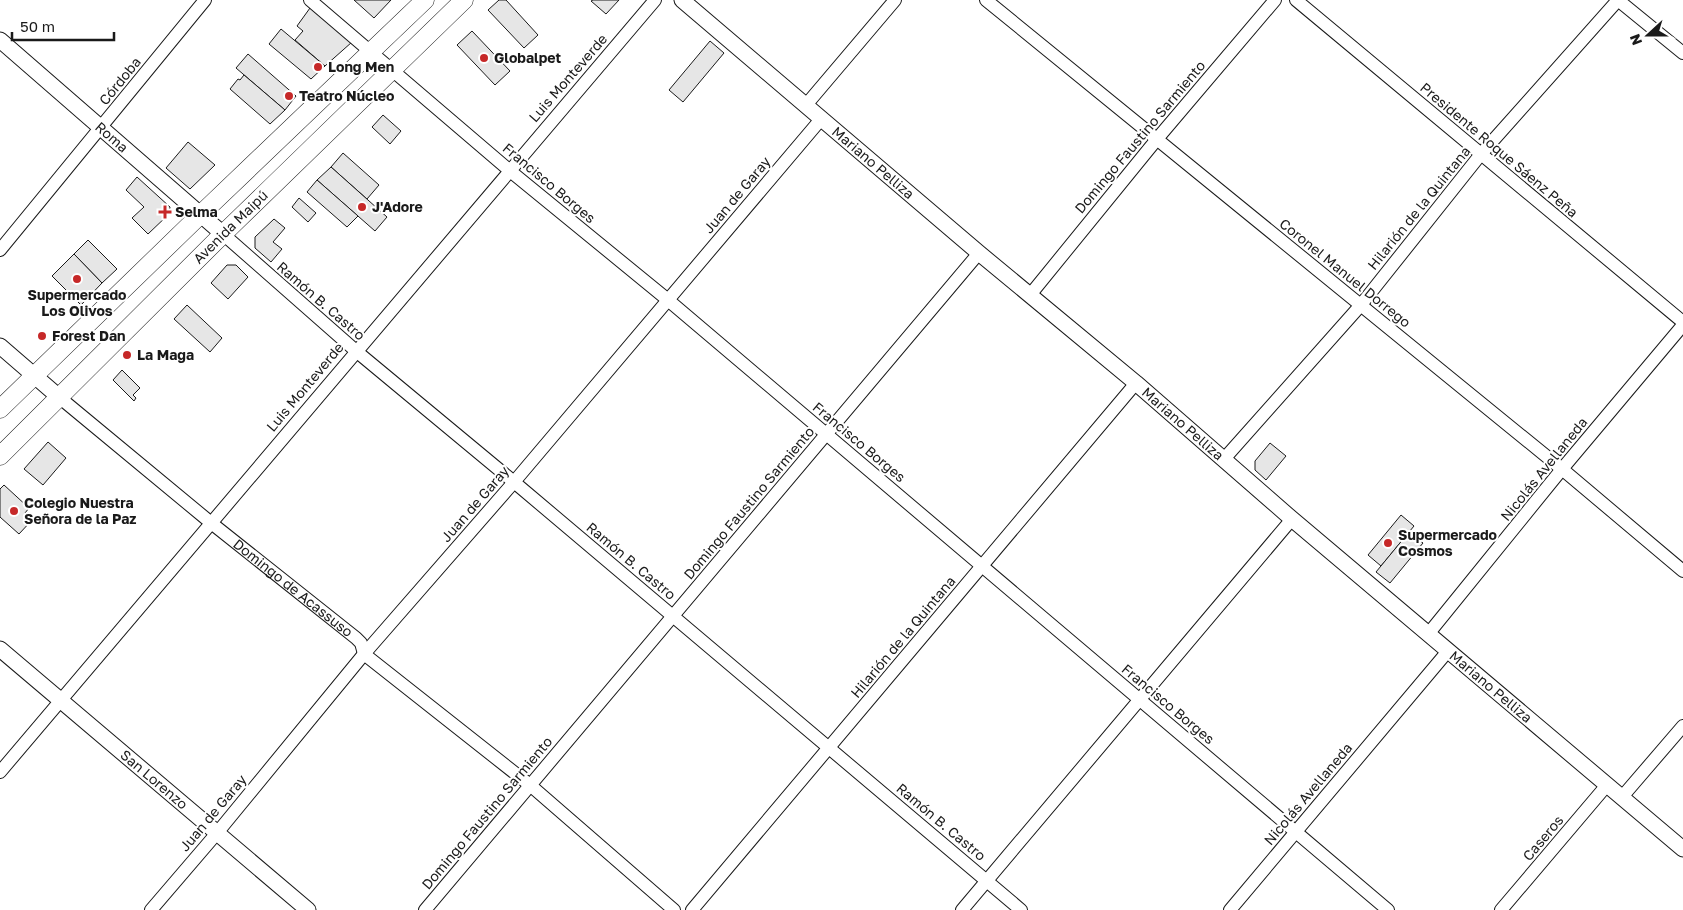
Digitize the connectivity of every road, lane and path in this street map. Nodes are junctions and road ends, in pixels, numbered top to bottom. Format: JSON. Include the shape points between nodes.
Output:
{"nodes":[{"id":1,"x":205,"y":0,"type":"edge"},
{"id":2,"x":310,"y":0,"type":"edge"},
{"id":3,"x":425,"y":0,"type":"edge"},
{"id":4,"x":464,"y":0,"type":"edge"},
{"id":5,"x":655,"y":0,"type":"edge"},
{"id":6,"x":682,"y":0,"type":"edge"},
{"id":7,"x":895,"y":0,"type":"edge"},
{"id":8,"x":986,"y":0,"type":"edge"},
{"id":9,"x":1275,"y":0,"type":"edge"},
{"id":10,"x":1296,"y":0,"type":"edge"},
{"id":11,"x":1618,"y":0,"type":"edge"},
{"id":12,"x":0,"y":40,"type":"edge"},
{"id":13,"x":372,"y":53,"type":"junction"},
{"id":14,"x":1683,"y":54,"type":"edge"},
{"id":15,"x":392,"y":70,"type":"junction"},
{"id":16,"x":806,"y":104,"type":"junction"},
{"id":17,"x":822,"y":118,"type":"junction"},
{"id":18,"x":100,"y":128,"type":"junction"},
{"id":19,"x":1157,"y":139,"type":"junction"},
{"id":20,"x":1481,"y":154,"type":"junction"},
{"id":21,"x":509,"y":170,"type":"junction"},
{"id":22,"x":200,"y":214,"type":"junction"},
{"id":23,"x":222,"y":234,"type":"junction"},
{"id":24,"x":0,"y":250,"type":"edge"},
{"id":25,"x":979,"y":253,"type":"junction"},
{"id":26,"x":1030,"y":294,"type":"junction"},
{"id":27,"x":668,"y":300,"type":"junction"},
{"id":28,"x":1360,"y":306,"type":"junction"},
{"id":29,"x":1683,"y":323,"type":"edge"},
{"id":30,"x":0,"y":346,"type":"edge"},
{"id":31,"x":356,"y":351,"type":"junction"},
{"id":32,"x":34,"y":376,"type":"junction"},
{"id":33,"x":1136,"y":383,"type":"junction"},
{"id":34,"x":59,"y":398,"type":"junction"},
{"id":35,"x":0,"y":409,"type":"edge"},
{"id":36,"x":826,"y":434,"type":"junction"},
{"id":37,"x":0,"y":456,"type":"edge"},
{"id":38,"x":1224,"y":460,"type":"junction"},
{"id":39,"x":1562,"y":469,"type":"junction"},
{"id":40,"x":514,"y":482,"type":"junction"},
{"id":41,"x":1292,"y":519,"type":"junction"},
{"id":42,"x":210,"y":522,"type":"junction"},
{"id":43,"x":982,"y":566,"type":"junction"},
{"id":44,"x":1683,"y":572,"type":"edge"},
{"id":45,"x":673,"y":616,"type":"junction"},
{"id":46,"x":1429,"y":633,"type":"junction"},
{"id":47,"x":0,"y":649,"type":"edge"},
{"id":48,"x":1448,"y":651,"type":"junction"},
{"id":49,"x":364,"y":654,"type":"junction"},
{"id":50,"x":60,"y":700,"type":"junction"},
{"id":51,"x":1140,"y":700,"type":"junction"},
{"id":52,"x":1683,"y":726,"type":"edge"},
{"id":53,"x":829,"y":748,"type":"junction"},
{"id":54,"x":0,"y":772,"type":"edge"},
{"id":55,"x":530,"y":785,"type":"junction"},
{"id":56,"x":1607,"y":785,"type":"junction"},
{"id":57,"x":1622,"y":797,"type":"junction"},
{"id":58,"x":1296,"y":832,"type":"junction"},
{"id":59,"x":217,"y":833,"type":"junction"},
{"id":60,"x":1683,"y":849,"type":"edge"},
{"id":61,"x":987,"y":881,"type":"junction"},
{"id":62,"x":152,"y":910,"type":"edge"},
{"id":63,"x":308,"y":910,"type":"edge"},
{"id":64,"x":425,"y":910,"type":"edge"},
{"id":65,"x":674,"y":910,"type":"edge"},
{"id":66,"x":692,"y":910,"type":"edge"},
{"id":67,"x":962,"y":910,"type":"edge"},
{"id":68,"x":1021,"y":910,"type":"edge"},
{"id":69,"x":1230,"y":910,"type":"edge"},
{"id":70,"x":1388,"y":910,"type":"edge"},
{"id":71,"x":1501,"y":910,"type":"edge"}],
"edges":[{"from":1,"to":18,"type":"street","name":"Córdoba"},
{"from":2,"to":13,"type":"street","name":"Francisco Borges"},
{"from":3,"to":13,"type":"main road","name":"Avenida Maipú"},
{"from":4,"to":15,"type":"main road","name":"Avenida Maipú"},
{"from":5,"to":21,"type":"street","name":"Luis Monteverde"},
{"from":6,"to":16,"type":"street","name":"Mariano Pelliza"},
{"from":7,"to":16,"type":"street"},
{"from":8,"to":19,"type":"street","name":"Coronel Manuel Dorrego"},
{"from":9,"to":19,"type":"street","name":"Domingo Faustino Sarmiento"},
{"from":10,"to":20,"type":"street","name":"Presidente Roque Sáenz Peña"},
{"from":11,"to":14,"type":"street"},
{"from":11,"to":20,"type":"street","name":"Hilarión de la Quintana"},
{"from":12,"to":18,"type":"street","name":"Roma"},
{"from":13,"to":15,"type":"street","name":"Francisco Borges"},
{"from":13,"to":22,"type":"main road","name":"Avenida Maipú"},
{"from":15,"to":21,"type":"street","name":"Francisco Borges"},
{"from":15,"to":23,"type":"main road","name":"Avenida Maipú"},
{"from":16,"to":17,"type":"street","name":"Mariano Pelliza"},
{"from":17,"to":25,"type":"street","name":"Mariano Pelliza"},
{"from":17,"to":27,"type":"street","name":"Juan de Garay"},
{"from":18,"to":22,"type":"street","name":"Roma"},
{"from":18,"to":24,"type":"street","name":"Córdoba"},
{"from":19,"to":26,"type":"street","name":"Domingo Faustino Sarmiento"},
{"from":19,"to":28,"type":"street","name":"Coronel Manuel Dorrego"},
{"from":20,"to":28,"type":"street","name":"Hilarión de la Quintana"},
{"from":20,"to":29,"type":"street","name":"Presidente Roque Sáenz Peña"},
{"from":21,"to":27,"type":"street","name":"Francisco Borges"},
{"from":21,"to":31,"type":"street","name":"Luis Monteverde"},
{"from":22,"to":23,"type":"street","name":"Roma"},
{"from":22,"to":32,"type":"main road","name":"Avenida Maipú"},
{"from":23,"to":31,"type":"street","name":"Ramón B. Castro"},
{"from":23,"to":34,"type":"main road","name":"Avenida Maipú"},
{"from":25,"to":26,"type":"street","name":"Mariano Pelliza"},
{"from":25,"to":36,"type":"street","name":"Domingo Faustino Sarmiento"},
{"from":26,"to":33,"type":"street","name":"Mariano Pelliza"},
{"from":27,"to":36,"type":"street","name":"Francisco Borges"},
{"from":27,"to":40,"type":"street","name":"Juan de Garay"},
{"from":28,"to":38,"type":"street","name":"Hilarión de la Quintana"},
{"from":28,"to":39,"type":"street","name":"Coronel Manuel Dorrego"},
{"from":29,"to":39,"type":"street","name":"Nicolás Avellaneda"},
{"from":30,"to":32,"type":"street","name":"Domingo de Acassuso"},
{"from":31,"to":40,"type":"street","name":"Ramón B. Castro"},
{"from":31,"to":42,"type":"street","name":"Luis Monteverde"},
{"from":32,"to":34,"type":"street","name":"Domingo de Acassuso"},
{"from":32,"to":35,"type":"main road","name":"Avenida Maipú"},
{"from":33,"to":38,"type":"street","name":"Mariano Pelliza"},
{"from":33,"to":43,"type":"street","name":"Hilarión de la Quintana"},
{"from":34,"to":37,"type":"main road","name":"Avenida Maipú"},
{"from":34,"to":42,"type":"street","name":"Domingo de Acassuso"},
{"from":36,"to":43,"type":"street","name":"Francisco Borges"},
{"from":36,"to":45,"type":"street","name":"Domingo Faustino Sarmiento"},
{"from":38,"to":41,"type":"street","name":"Mariano Pelliza"},
{"from":39,"to":44,"type":"street","name":"Coronel Manuel Dorrego"},
{"from":39,"to":46,"type":"street","name":"Nicolás Avellaneda"},
{"from":40,"to":45,"type":"street","name":"Ramón B. Castro"},
{"from":40,"to":49,"type":"street","name":"Juan de Garay"},
{"from":41,"to":46,"type":"street","name":"Mariano Pelliza"},
{"from":41,"to":51,"type":"street"},
{"from":42,"to":49,"type":"street","name":"Domingo de Acassuso","via":[[356,638]]},
{"from":42,"to":50,"type":"street","name":"Luis Monteverde"},
{"from":43,"to":51,"type":"street","name":"Francisco Borges"},
{"from":43,"to":53,"type":"street","name":"Hilarión de la Quintana"},
{"from":45,"to":53,"type":"street","name":"Ramón B. Castro"},
{"from":45,"to":55,"type":"street","name":"Domingo Faustino Sarmiento"},
{"from":46,"to":48,"type":"street","name":"Mariano Pelliza"},
{"from":47,"to":50,"type":"street","name":"San Lorenzo"},
{"from":48,"to":56,"type":"street","name":"Mariano Pelliza"},
{"from":48,"to":58,"type":"street","name":"Nicolás Avellaneda"},
{"from":49,"to":55,"type":"street","name":"Domingo de Acassuso"},
{"from":49,"to":59,"type":"street","name":"Juan de Garay"},
{"from":50,"to":54,"type":"street","name":"Luis Monteverde"},
{"from":50,"to":59,"type":"street","name":"San Lorenzo"},
{"from":51,"to":58,"type":"street","name":"Francisco Borges"},
{"from":51,"to":61,"type":"street"},
{"from":52,"to":57,"type":"street"},
{"from":53,"to":61,"type":"street","name":"Ramón B. Castro"},
{"from":53,"to":66,"type":"street","name":"Hilarión de la Quintana"},
{"from":55,"to":64,"type":"street","name":"Domingo Faustino Sarmiento"},
{"from":55,"to":65,"type":"street","name":"Domingo de Acassuso"},
{"from":56,"to":57,"type":"street","name":"Mariano Pelliza"},
{"from":56,"to":71,"type":"street","name":"Caseros"},
{"from":57,"to":60,"type":"street","name":"Mariano Pelliza"},
{"from":58,"to":69,"type":"street","name":"Nicolás Avellaneda"},
{"from":58,"to":70,"type":"street","name":"Francisco Borges"},
{"from":59,"to":62,"type":"street","name":"Juan de Garay"},
{"from":59,"to":63,"type":"street","name":"San Lorenzo"},
{"from":61,"to":67,"type":"street"},
{"from":61,"to":68,"type":"street","name":"Ramón B. Castro"}]}
